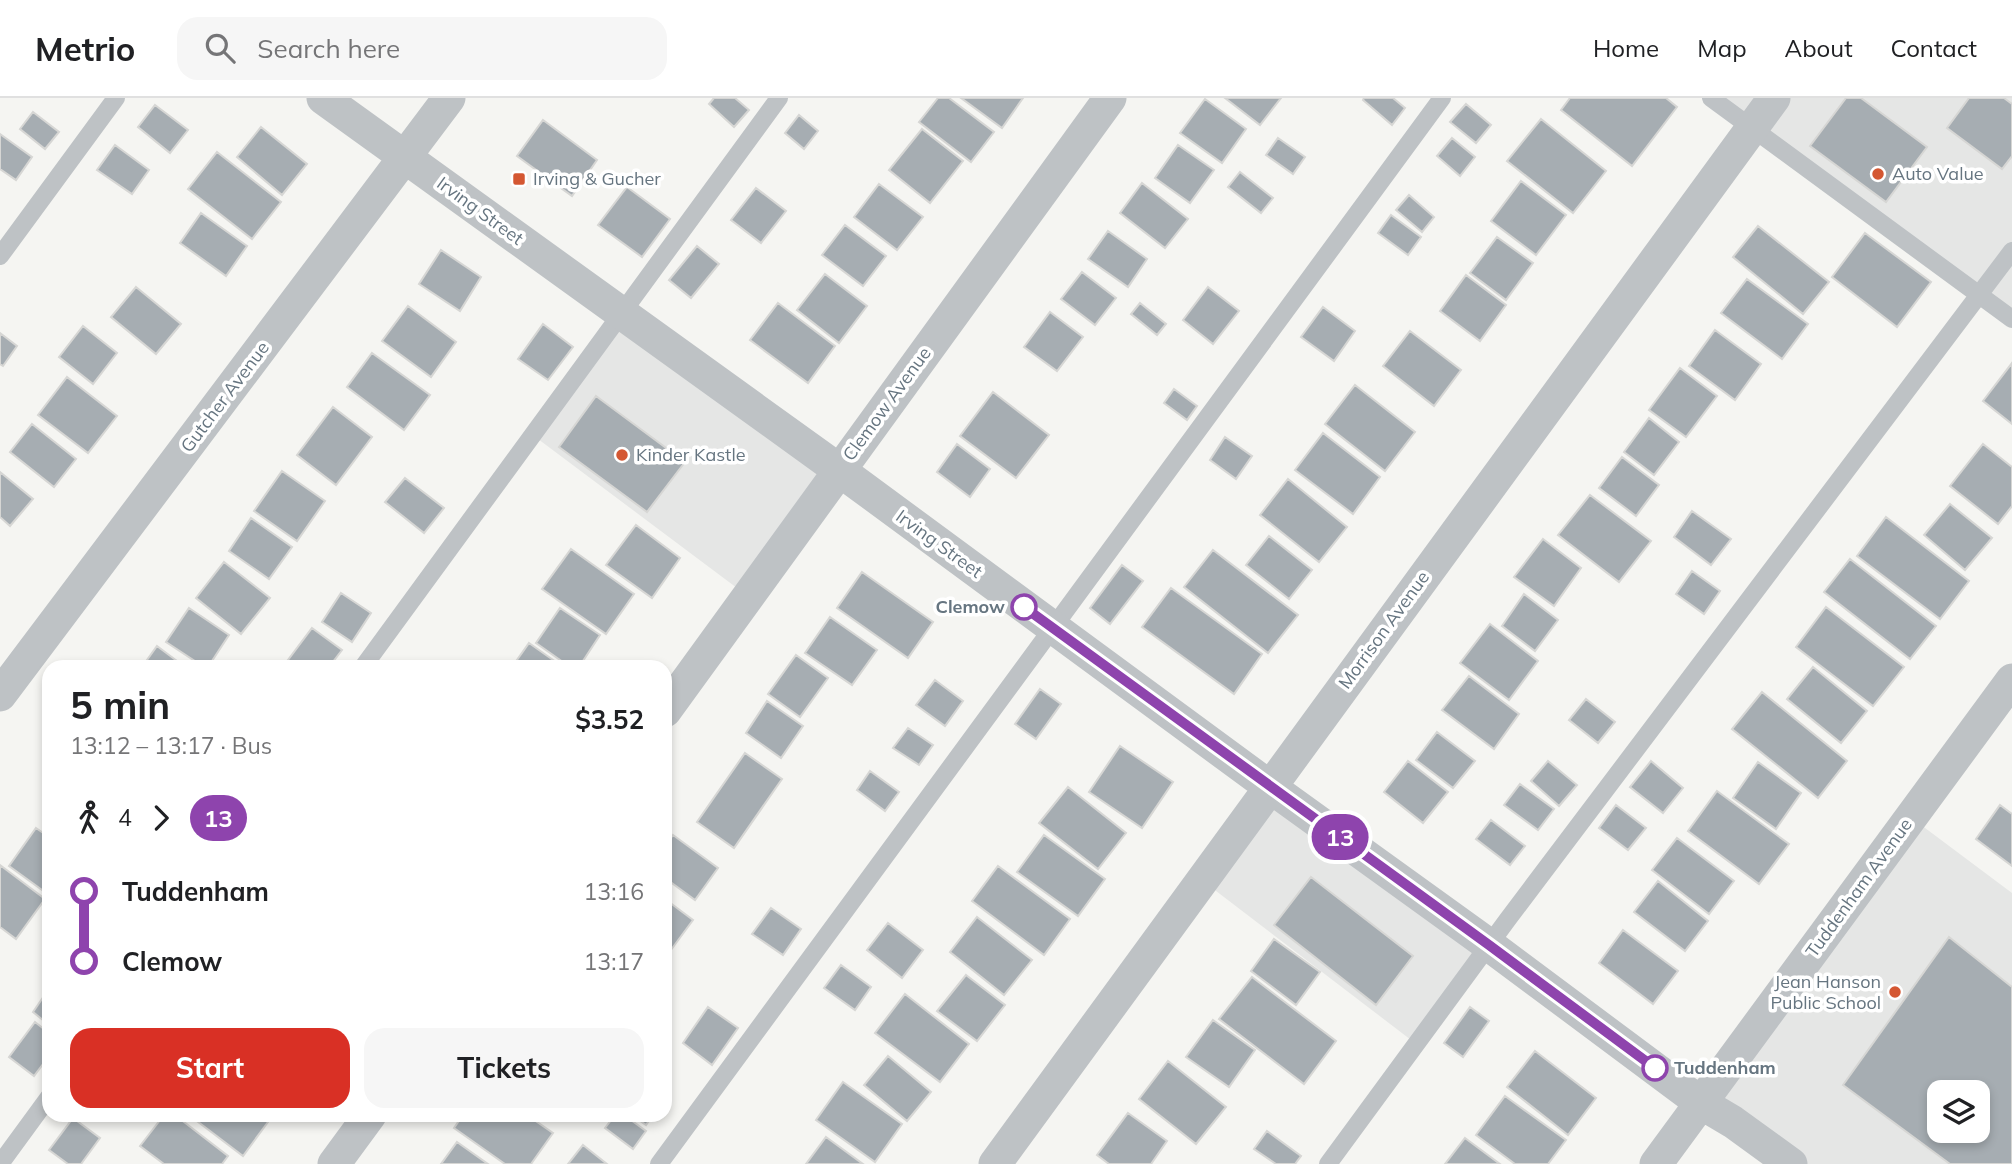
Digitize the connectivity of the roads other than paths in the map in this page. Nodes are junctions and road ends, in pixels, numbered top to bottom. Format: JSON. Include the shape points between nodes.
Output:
{"nodes":[{"id":1,"x":116,"y":98,"type":"edge"},
{"id":2,"x":323,"y":98,"type":"edge"},
{"id":3,"x":449,"y":98,"type":"edge"},
{"id":4,"x":779,"y":98,"type":"edge"},
{"id":5,"x":1110,"y":98,"type":"edge"},
{"id":6,"x":1443,"y":98,"type":"edge"},
{"id":7,"x":1711,"y":98,"type":"edge"},
{"id":8,"x":1774,"y":98,"type":"edge"},
{"id":9,"x":1751,"y":129,"type":"junction"},
{"id":10,"x":406,"y":158,"type":"junction"},
{"id":11,"x":2012,"y":251,"type":"edge"},
{"id":12,"x":0,"y":256,"type":"edge"},
{"id":13,"x":1979,"y":295,"type":"junction"},
{"id":14,"x":621,"y":313,"type":"junction"},
{"id":15,"x":2012,"y":319,"type":"edge"},
{"id":16,"x":839,"y":470,"type":"junction"},
{"id":17,"x":1054,"y":628,"type":"junction"},
{"id":18,"x":368,"y":660,"type":"edge"},
{"id":19,"x":2012,"y":680,"type":"edge"},
{"id":20,"x":0,"y":695,"type":"edge"},
{"id":21,"x":672,"y":701,"type":"edge"},
{"id":22,"x":1270,"y":787,"type":"junction"},
{"id":23,"x":1489,"y":945,"type":"junction"},
{"id":24,"x":1701,"y":1103,"type":"junction"},
{"id":25,"x":42,"y":1107,"type":"edge"},
{"id":26,"x":365,"y":1122,"type":"edge"},
{"id":27,"x":0,"y":1164,"type":"edge"},
{"id":28,"x":334,"y":1164,"type":"edge"},
{"id":29,"x":659,"y":1164,"type":"edge"},
{"id":30,"x":995,"y":1164,"type":"edge"},
{"id":31,"x":1328,"y":1164,"type":"edge"},
{"id":32,"x":1656,"y":1164,"type":"edge"},
{"id":33,"x":1791,"y":1164,"type":"edge"}],
"edges":[{"from":1,"to":12,"type":"lane"},
{"from":2,"to":10,"type":"street","name":"Irving Street"},
{"from":3,"to":10,"type":"street","name":"Gutcher Avenue"},
{"from":4,"to":14,"type":"lane"},
{"from":5,"to":16,"type":"street","name":"Clemow Avenue"},
{"from":6,"to":17,"type":"lane"},
{"from":7,"to":9,"type":"lane"},
{"from":8,"to":9,"type":"street","name":"Morrison Avenue"},
{"from":9,"to":13,"type":"lane"},
{"from":9,"to":22,"type":"street","name":"Morrison Avenue"},
{"from":10,"to":14,"type":"street","name":"Irving Street"},
{"from":10,"to":20,"type":"street","name":"Gutcher Avenue"},
{"from":11,"to":13,"type":"lane"},
{"from":13,"to":15,"type":"lane"},
{"from":13,"to":23,"type":"lane"},
{"from":14,"to":16,"type":"street","name":"Irving Street"},
{"from":14,"to":18,"type":"lane"},
{"from":16,"to":17,"type":"street","name":"Irving Street"},
{"from":16,"to":21,"type":"street","name":"Clemow Avenue"},
{"from":17,"to":22,"type":"street","name":"Irving Street"},
{"from":17,"to":29,"type":"lane"},
{"from":19,"to":24,"type":"street","name":"Tuddenham Avenue"},
{"from":22,"to":23,"type":"street","name":"Irving Street"},
{"from":22,"to":30,"type":"street","name":"Morrison Avenue"},
{"from":23,"to":24,"type":"street","name":"Irving Street"},
{"from":23,"to":31,"type":"lane"},
{"from":24,"to":32,"type":"street","name":"Tuddenham Avenue"},
{"from":24,"to":33,"type":"street","name":"Irving Street"},
{"from":25,"to":27,"type":"lane"},
{"from":26,"to":28,"type":"street"}]}
